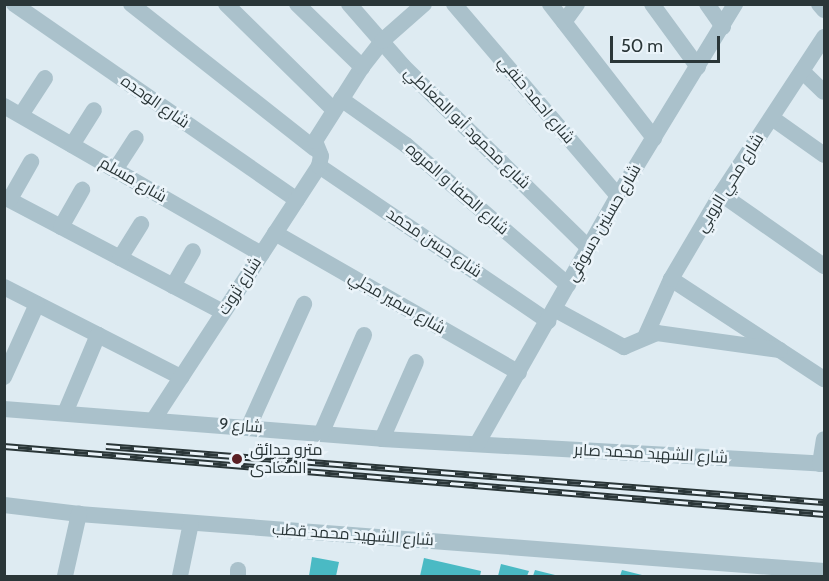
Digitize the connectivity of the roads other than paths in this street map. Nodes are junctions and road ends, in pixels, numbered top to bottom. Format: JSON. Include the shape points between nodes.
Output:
{"nodes":[{"id":1,"x":14,"y":4,"type":"edge"},
{"id":2,"x":131,"y":4,"type":"edge"},
{"id":3,"x":226,"y":4,"type":"edge"},
{"id":4,"x":297,"y":4,"type":"edge"},
{"id":5,"x":349,"y":4,"type":"edge"},
{"id":6,"x":424,"y":4,"type":"edge"},
{"id":7,"x":454,"y":4,"type":"edge"},
{"id":8,"x":550,"y":4,"type":"edge"},
{"id":9,"x":577,"y":4,"type":"edge"},
{"id":10,"x":652,"y":4,"type":"edge"},
{"id":11,"x":707,"y":4,"type":"edge"},
{"id":12,"x":735,"y":4,"type":"edge"},
{"id":13,"x":819,"y":4,"type":"edge"},
{"id":14,"x":825,"y":10,"type":"edge"},
{"id":15,"x":564,"y":22,"type":"junction"},
{"id":16,"x":723,"y":27,"type":"junction"},
{"id":17,"x":825,"y":37,"type":"edge"},
{"id":18,"x":382,"y":41,"type":"junction"},
{"id":19,"x":362,"y":67,"type":"junction"},
{"id":20,"x":699,"y":67,"type":"junction"},
{"id":21,"x":802,"y":71,"type":"junction"},
{"id":22,"x":45,"y":78,"type":"dead end"},
{"id":23,"x":825,"y":92,"type":"edge"},
{"id":24,"x":338,"y":105,"type":"junction"},
{"id":25,"x":4,"y":106,"type":"edge"},
{"id":26,"x":94,"y":110,"type":"dead end"},
{"id":27,"x":21,"y":115,"type":"junction"},
{"id":28,"x":772,"y":118,"type":"junction"},
{"id":29,"x":136,"y":138,"type":"dead end"},
{"id":30,"x":654,"y":138,"type":"junction"},
{"id":31,"x":72,"y":145,"type":"junction"},
{"id":32,"x":825,"y":155,"type":"edge"},
{"id":33,"x":318,"y":156,"type":"junction"},
{"id":34,"x":31,"y":162,"type":"dead end"},
{"id":35,"x":115,"y":170,"type":"junction"},
{"id":36,"x":82,"y":190,"type":"dead end"},
{"id":37,"x":722,"y":194,"type":"junction"},
{"id":38,"x":618,"y":196,"type":"junction"},
{"id":39,"x":7,"y":198,"type":"edge"},
{"id":40,"x":297,"y":200,"type":"junction"},
{"id":41,"x":141,"y":224,"type":"dead end"},
{"id":42,"x":61,"y":227,"type":"junction"},
{"id":43,"x":275,"y":233,"type":"junction"},
{"id":44,"x":589,"y":248,"type":"junction"},
{"id":45,"x":193,"y":251,"type":"dead end"},
{"id":46,"x":261,"y":254,"type":"junction"},
{"id":47,"x":120,"y":258,"type":"junction"},
{"id":48,"x":825,"y":266,"type":"edge"},
{"id":49,"x":671,"y":279,"type":"junction"},
{"id":50,"x":568,"y":285,"type":"junction"},
{"id":51,"x":173,"y":286,"type":"junction"},
{"id":52,"x":4,"y":287,"type":"edge"},
{"id":53,"x":37,"y":304,"type":"junction"},
{"id":54,"x":303,"y":304,"type":"dead end"},
{"id":55,"x":223,"y":312,"type":"junction"},
{"id":56,"x":551,"y":315,"type":"junction"},
{"id":57,"x":98,"y":335,"type":"junction"},
{"id":58,"x":364,"y":335,"type":"dead end"},
{"id":59,"x":646,"y":335,"type":"junction"},
{"id":60,"x":780,"y":350,"type":"junction"},
{"id":61,"x":416,"y":362,"type":"dead end"},
{"id":62,"x":519,"y":373,"type":"junction"},
{"id":63,"x":4,"y":376,"type":"edge"},
{"id":64,"x":181,"y":377,"type":"junction"},
{"id":65,"x":825,"y":379,"type":"edge"},
{"id":66,"x":4,"y":409,"type":"edge"},
{"id":67,"x":65,"y":413,"type":"junction"},
{"id":68,"x":154,"y":419,"type":"junction"},
{"id":69,"x":249,"y":426,"type":"junction"},
{"id":70,"x":321,"y":434,"type":"junction"},
{"id":71,"x":382,"y":439,"type":"junction"},
{"id":72,"x":825,"y":439,"type":"edge"},
{"id":73,"x":477,"y":444,"type":"junction"},
{"id":74,"x":822,"y":464,"type":"edge"},
{"id":75,"x":4,"y":505,"type":"edge"},
{"id":76,"x":80,"y":514,"type":"junction"},
{"id":77,"x":191,"y":523,"type":"junction"},
{"id":78,"x":699,"y":569,"type":"edge"},
{"id":79,"x":825,"y":571,"type":"edge"},
{"id":80,"x":65,"y":576,"type":"edge"},
{"id":81,"x":180,"y":576,"type":"edge"}],
"edges":[{"from":1,"to":40,"type":"street","name":"شارع الوحده"},
{"from":2,"to":33,"type":"street","name":"شارع حسن محمد"},
{"from":3,"to":24,"type":"street","name":"شارع الصفا و المروه"},
{"from":4,"to":19,"type":"street"},
{"from":5,"to":18,"type":"street","name":"شارع محمود أبو المعاطي"},
{"from":6,"to":18,"type":"street","name":"شارع ثروت"},
{"from":7,"to":38,"type":"street","name":"شارع احمد حنفي"},
{"from":8,"to":15,"type":"street"},
{"from":9,"to":15,"type":"street"},
{"from":10,"to":20,"type":"street"},
{"from":11,"to":16,"type":"street"},
{"from":12,"to":16,"type":"street","name":"شارع حسنين دسوقي"},
{"from":13,"to":14,"type":"street"},
{"from":15,"to":30,"type":"street"},
{"from":16,"to":20,"type":"street","name":"شارع حسنين دسوقي"},
{"from":17,"to":21,"type":"street","name":"شارع محي الروبي"},
{"from":18,"to":19,"type":"street","name":"شارع ثروت"},
{"from":18,"to":44,"type":"street","name":"شارع محمود أبو المعاطي"},
{"from":19,"to":24,"type":"street","name":"شارع ثروت"},
{"from":20,"to":30,"type":"street","name":"شارع حسنين دسوقي"},
{"from":21,"to":23,"type":"street"},
{"from":21,"to":28,"type":"street","name":"شارع محي الروبي"},
{"from":22,"to":27,"type":"street"},
{"from":24,"to":33,"type":"street","name":"شارع ثروت","via":[[315,141]]},
{"from":24,"to":50,"type":"street","name":"شارع الصفا و المروه","via":[[397,137]]},
{"from":25,"to":27,"type":"street","name":"شارع مسلم"},
{"from":26,"to":31,"type":"street"},
{"from":27,"to":31,"type":"street","name":"شارع مسلم"},
{"from":28,"to":32,"type":"street"},
{"from":28,"to":37,"type":"street","name":"شارع محي الروبي"},
{"from":29,"to":35,"type":"street"},
{"from":30,"to":38,"type":"street","name":"شارع حسنين دسوقي"},
{"from":31,"to":35,"type":"street","name":"شارع مسلم"},
{"from":33,"to":40,"type":"street","name":"شارع ثروت"},
{"from":33,"to":56,"type":"street","name":"شارع حسن محمد"},
{"from":34,"to":39,"type":"street"},
{"from":35,"to":46,"type":"street","name":"شارع مسلم"},
{"from":36,"to":42,"type":"street"},
{"from":37,"to":48,"type":"street"},
{"from":37,"to":49,"type":"street","name":"شارع محي الروبي"},
{"from":38,"to":44,"type":"street","name":"شارع حسنين دسوقي"},
{"from":39,"to":42,"type":"street"},
{"from":40,"to":43,"type":"street","name":"شارع ثروت"},
{"from":41,"to":47,"type":"street"},
{"from":42,"to":47,"type":"street"},
{"from":43,"to":46,"type":"street","name":"شارع ثروت"},
{"from":43,"to":62,"type":"street","name":"شارع سمير مجلي"},
{"from":44,"to":50,"type":"street","name":"شارع حسنين دسوقي"},
{"from":45,"to":51,"type":"street"},
{"from":46,"to":55,"type":"street","name":"شارع ثروت"},
{"from":47,"to":51,"type":"street"},
{"from":49,"to":59,"type":"street","name":"شارع محي الروبي"},
{"from":49,"to":60,"type":"street"},
{"from":50,"to":56,"type":"street","name":"شارع حسنين دسوقي"},
{"from":51,"to":55,"type":"street"},
{"from":52,"to":53,"type":"street"},
{"from":53,"to":57,"type":"street"},
{"from":53,"to":63,"type":"street"},
{"from":54,"to":69,"type":"street"},
{"from":55,"to":64,"type":"street","name":"شارع ثروت"},
{"from":56,"to":59,"type":"street","name":"شارع حسن محمد","via":[[624,347]]},
{"from":56,"to":62,"type":"street","name":"شارع حسنين دسوقي"},
{"from":57,"to":64,"type":"street"},
{"from":57,"to":67,"type":"street"},
{"from":58,"to":70,"type":"street"},
{"from":59,"to":60,"type":"street"},
{"from":60,"to":65,"type":"street"},
{"from":61,"to":71,"type":"street"},
{"from":62,"to":73,"type":"street","name":"شارع حسنين دسوقي"},
{"from":64,"to":68,"type":"street","name":"شارع ثروت"},
{"from":66,"to":67,"type":"street","name":"شارع 9"},
{"from":67,"to":68,"type":"street","name":"شارع 9"},
{"from":68,"to":69,"type":"street","name":"شارع 9"},
{"from":69,"to":70,"type":"street","name":"شارع 9"},
{"from":70,"to":71,"type":"street","name":"شارع 9"},
{"from":71,"to":73,"type":"street","name":"شارع 9"},
{"from":72,"to":74,"type":"street"},
{"from":73,"to":74,"type":"street","name":"شارع الشهيد محمد صابر"},
{"from":75,"to":76,"type":"street","name":"شارع الشهيد محمد قطب"},
{"from":76,"to":77,"type":"street","name":"شارع الشهيد محمد قطب"},
{"from":76,"to":80,"type":"street"},
{"from":77,"to":78,"type":"street","name":"شارع الشهيد محمد قطب"},
{"from":77,"to":81,"type":"street"},
{"from":78,"to":79,"type":"street","name":"شارع الشهيد محمد قطب"}]}
